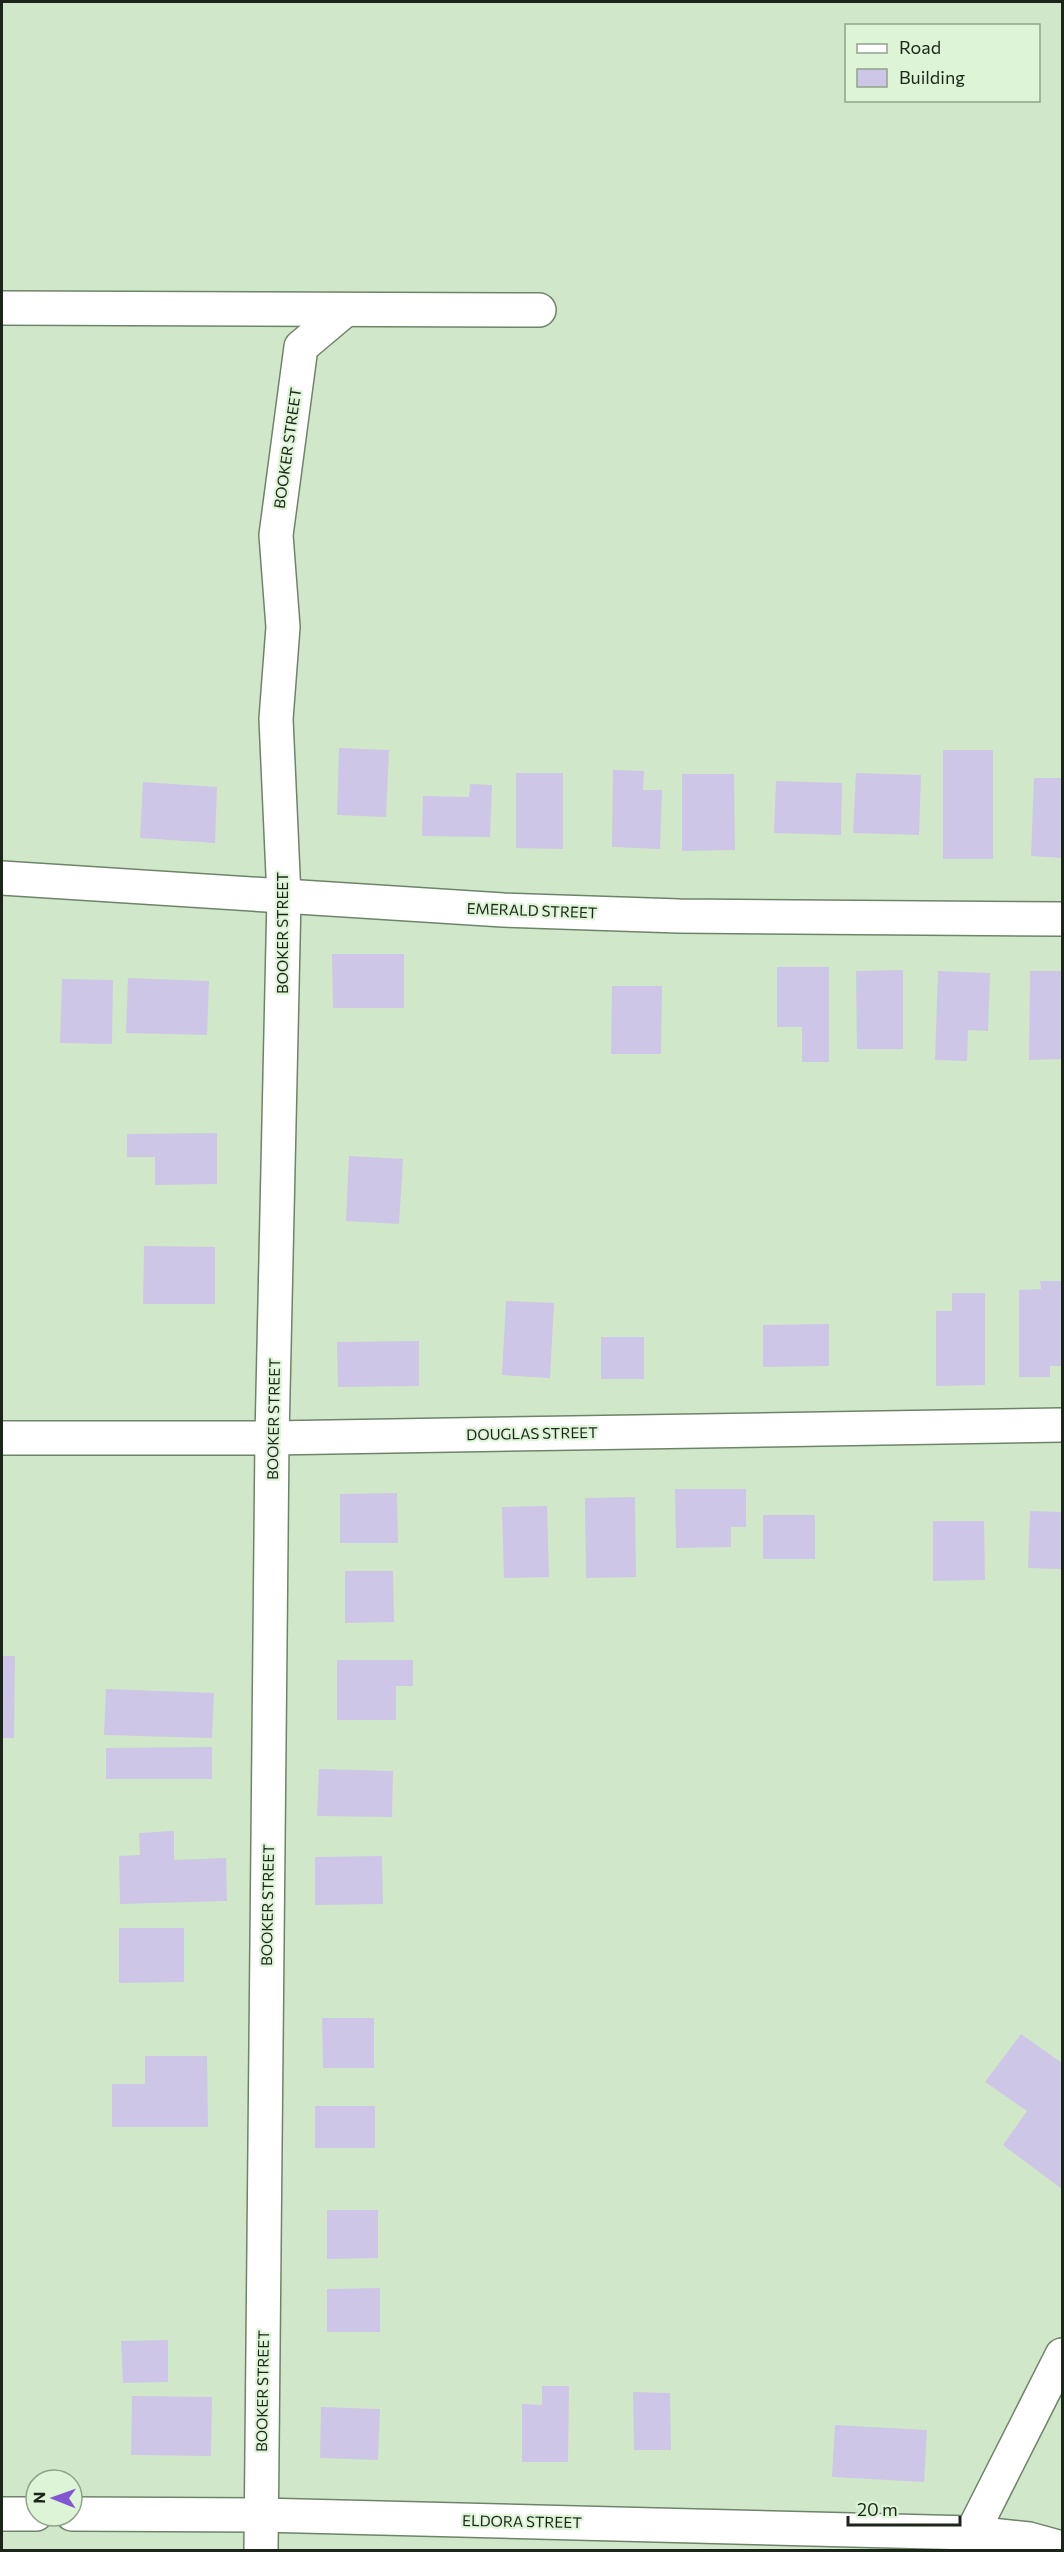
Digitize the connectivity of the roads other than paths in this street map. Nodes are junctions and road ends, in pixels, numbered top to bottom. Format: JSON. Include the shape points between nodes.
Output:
{"nodes":[{"id":1,"x":2,"y":308,"type":"edge"},
{"id":2,"x":345,"y":310,"type":"junction"},
{"id":3,"x":539,"y":310,"type":"dead end"},
{"id":4,"x":2,"y":878,"type":"edge"},
{"id":5,"x":284,"y":897,"type":"junction"},
{"id":6,"x":1062,"y":918,"type":"edge"},
{"id":7,"x":1062,"y":1425,"type":"edge"},
{"id":8,"x":2,"y":1438,"type":"edge"},
{"id":9,"x":272,"y":1438,"type":"junction"},
{"id":10,"x":1062,"y":2355,"type":"edge"},
{"id":11,"x":2,"y":2514,"type":"edge"},
{"id":12,"x":24,"y":2514,"type":"edge"},
{"id":13,"x":84,"y":2514,"type":"edge"},
{"id":14,"x":261,"y":2515,"type":"junction"},
{"id":15,"x":968,"y":2542,"type":"edge"},
{"id":16,"x":1062,"y":2548,"type":"edge"},
{"id":17,"x":261,"y":2550,"type":"edge"}],
"edges":[{"from":1,"to":2,"type":"street"},
{"from":2,"to":3,"type":"street"},
{"from":2,"to":5,"type":"street","name":"BOOKER STREET","via":[[301,347],[276,535],[284,627],[276,719]]},
{"from":4,"to":5,"type":"street","name":"EMERALD STREET"},
{"from":5,"to":6,"type":"street","name":"EMERALD STREET","via":[[679,916]]},
{"from":5,"to":9,"type":"street","name":"BOOKER STREET"},
{"from":7,"to":9,"type":"street","name":"DOUGLAS STREET"},
{"from":8,"to":9,"type":"street","name":"DOUGLAS STREET"},
{"from":9,"to":14,"type":"street","name":"BOOKER STREET"},
{"from":10,"to":15,"type":"street"},
{"from":11,"to":12,"type":"street"},
{"from":13,"to":14,"type":"street","name":"ELDORA STREET"},
{"from":14,"to":15,"type":"street","name":"ELDORA STREET"},
{"from":14,"to":17,"type":"street","name":"BOOKER STREET"},
{"from":15,"to":16,"type":"street","name":"ELDORA STREET","via":[[1029,2539]]}]}
